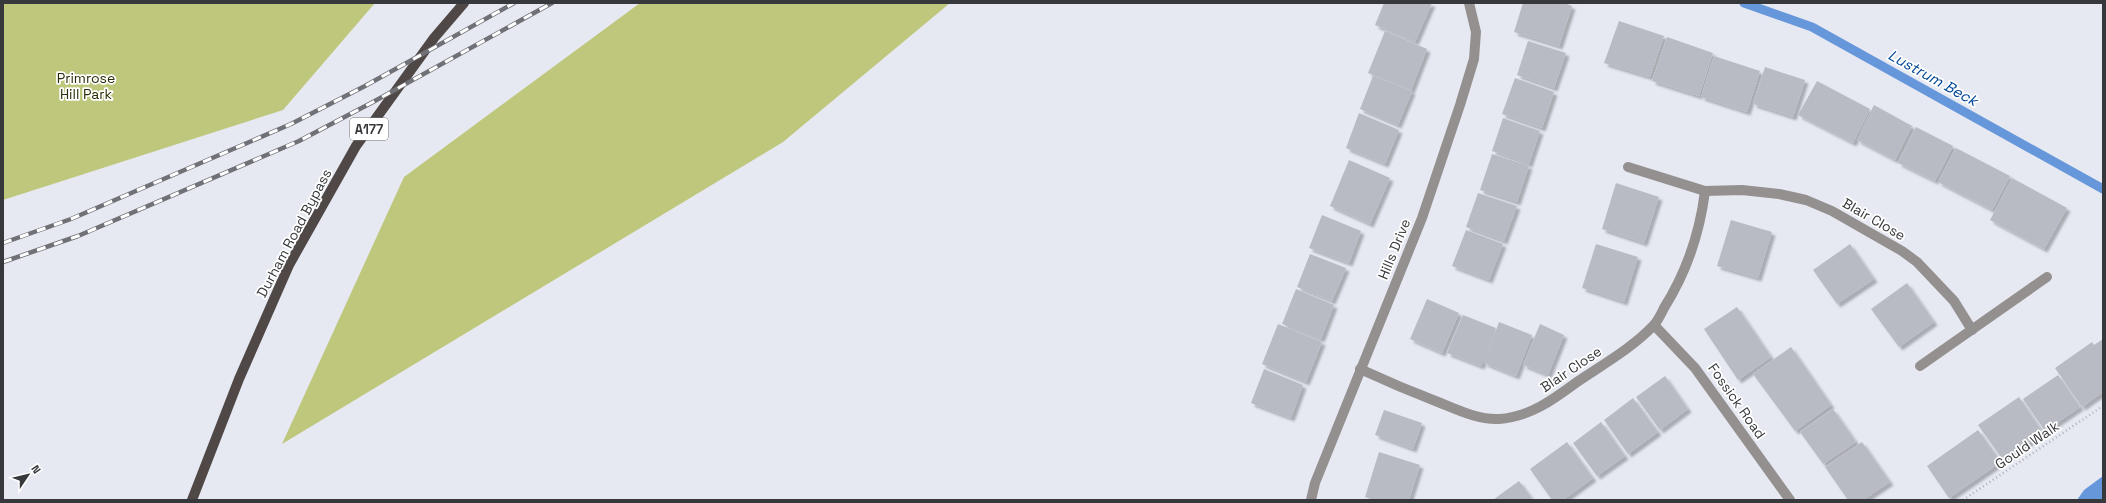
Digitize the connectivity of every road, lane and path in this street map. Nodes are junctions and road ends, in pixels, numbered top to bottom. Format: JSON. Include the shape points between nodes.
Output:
{"nodes":[{"id":1,"x":464,"y":3,"type":"edge"},
{"id":2,"x":1469,"y":3,"type":"edge"},
{"id":3,"x":1628,"y":166,"type":"dead end"},
{"id":4,"x":1705,"y":192,"type":"junction"},
{"id":5,"x":2047,"y":277,"type":"dead end"},
{"id":6,"x":1654,"y":326,"type":"junction"},
{"id":7,"x":1972,"y":330,"type":"junction"},
{"id":8,"x":1920,"y":366,"type":"dead end"},
{"id":9,"x":1360,"y":369,"type":"junction"},
{"id":10,"x":2103,"y":406,"type":"edge"},
{"id":11,"x":192,"y":500,"type":"edge"},
{"id":12,"x":1311,"y":500,"type":"edge"},
{"id":13,"x":1790,"y":500,"type":"edge"},
{"id":14,"x":1963,"y":500,"type":"edge"}],
"edges":[{"from":1,"to":11,"type":"main road","name":"Durham Road Bypass","number":"A177","via":[[434,38],[356,146],[289,265],[238,379]]},
{"from":2,"to":9,"type":"street","name":"Hills Drive","via":[[1476,32],[1474,59],[1422,218]]},
{"from":3,"to":4,"type":"street","name":"Blair Close"},
{"from":4,"to":6,"type":"street","name":"Blair Close","via":[[1686,266],[1675,291]]},
{"from":4,"to":7,"type":"street","name":"Blair Close","via":[[1742,190],[1779,194],[1806,200],[1832,211],[1918,262],[1954,301]]},
{"from":5,"to":7,"type":"street"},
{"from":6,"to":9,"type":"street","name":"Blair Close","via":[[1552,400],[1516,417],[1481,418],[1393,385]]},
{"from":6,"to":13,"type":"street","name":"Fossick Road","via":[[1696,368]]},
{"from":7,"to":8,"type":"street"},
{"from":9,"to":12,"type":"street","name":"Hills Drive","via":[[1315,483]]},
{"from":10,"to":14,"type":"path","name":"Gould Walk"}]}
